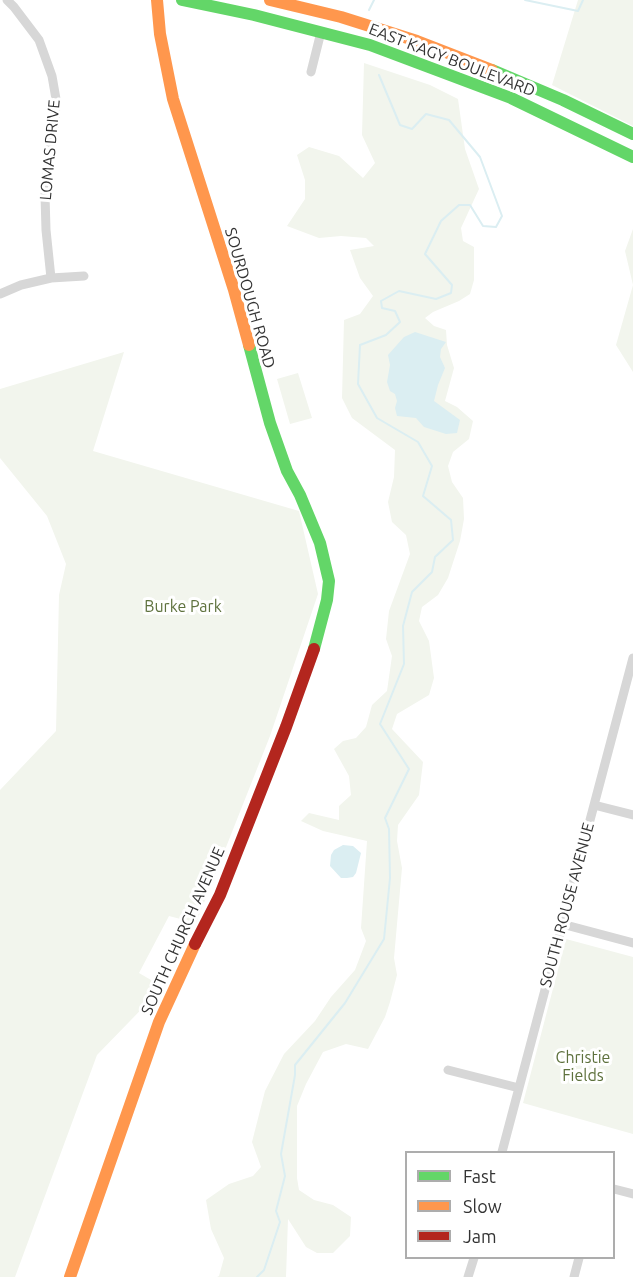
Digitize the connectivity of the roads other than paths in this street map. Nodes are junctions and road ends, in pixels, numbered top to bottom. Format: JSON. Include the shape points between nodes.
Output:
{"nodes":[{"id":1,"x":7,"y":0,"type":"edge"},
{"id":2,"x":157,"y":0,"type":"edge"},
{"id":3,"x":182,"y":0,"type":"edge"},
{"id":4,"x":270,"y":0,"type":"edge"},
{"id":5,"x":321,"y":32,"type":"junction"},
{"id":6,"x":311,"y":72,"type":"dead end"},
{"id":7,"x":633,"y":134,"type":"edge"},
{"id":8,"x":633,"y":157,"type":"edge"},
{"id":9,"x":84,"y":276,"type":"dead end"},
{"id":10,"x":51,"y":278,"type":"junction"},
{"id":11,"x":0,"y":294,"type":"edge"},
{"id":12,"x":327,"y":600,"type":"joint"},
{"id":13,"x":633,"y":658,"type":"edge"},
{"id":14,"x":629,"y":687,"type":"edge"},
{"id":15,"x":594,"y":805,"type":"junction"},
{"id":16,"x":633,"y":815,"type":"edge"},
{"id":17,"x":562,"y":924,"type":"junction"},
{"id":18,"x":633,"y":943,"type":"edge"},
{"id":19,"x":448,"y":1070,"type":"dead end"},
{"id":20,"x":519,"y":1088,"type":"junction"},
{"id":21,"x":502,"y":1151,"type":"edge"},
{"id":22,"x":615,"y":1189,"type":"edge"},
{"id":23,"x":633,"y":1194,"type":"edge"},
{"id":24,"x":473,"y":1259,"type":"edge"},
{"id":25,"x":578,"y":1259,"type":"edge"},
{"id":26,"x":70,"y":1277,"type":"edge"},
{"id":27,"x":468,"y":1277,"type":"edge"},
{"id":28,"x":574,"y":1277,"type":"edge"}],
"edges":[{"from":1,"to":10,"type":"street","name":"LOMAS DRIVE","via":[[39,40],[56,99],[45,195]]},
{"from":2,"to":12,"type":"street","name":"SOURDOUGH ROAD","via":[[173,99],[234,290],[270,423],[320,543],[329,581]]},
{"from":3,"to":5,"type":"street","name":"EAST KAGY BOULEVARD"},
{"from":4,"to":7,"type":"street","name":"EAST KAGY BOULEVARD","via":[[417,41],[493,70]]},
{"from":5,"to":6,"type":"street"},
{"from":5,"to":8,"type":"street","name":"EAST KAGY BOULEVARD","via":[[370,45],[501,94]]},
{"from":9,"to":10,"type":"street"},
{"from":10,"to":11,"type":"street"},
{"from":12,"to":26,"type":"street","name":"SOUTH CHURCH AVENUE","via":[[306,672],[220,895],[178,979],[145,1059]]},
{"from":13,"to":14,"type":"street","name":"SOUTH ROUSE AVENUE"},
{"from":14,"to":15,"type":"street","name":"SOUTH ROUSE AVENUE"},
{"from":15,"to":16,"type":"street"},
{"from":15,"to":17,"type":"street","name":"SOUTH ROUSE AVENUE"},
{"from":17,"to":18,"type":"street"},
{"from":17,"to":20,"type":"street","name":"SOUTH ROUSE AVENUE"},
{"from":19,"to":20,"type":"street"},
{"from":20,"to":21,"type":"street","name":"SOUTH ROUSE AVENUE"},
{"from":22,"to":23,"type":"street"},
{"from":24,"to":27,"type":"street"},
{"from":25,"to":28,"type":"street"}]}
